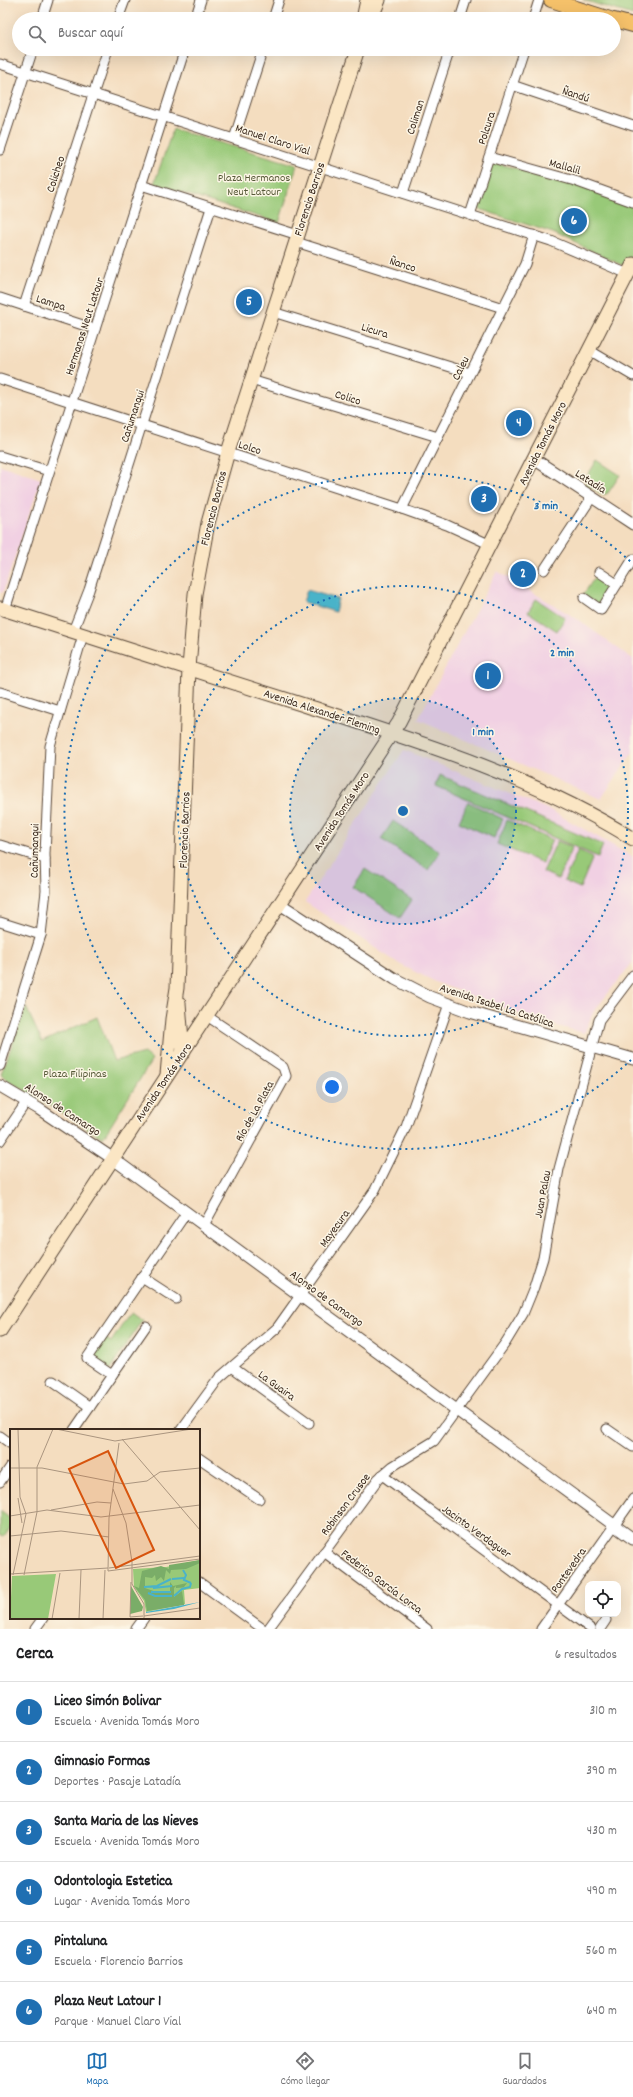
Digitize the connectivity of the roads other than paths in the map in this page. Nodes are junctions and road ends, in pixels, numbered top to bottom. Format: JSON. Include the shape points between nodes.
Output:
{"nodes":[{"id":1,"x":48,"y":0,"type":"edge"},
{"id":2,"x":124,"y":0,"type":"edge"},
{"id":3,"x":201,"y":0,"type":"edge"},
{"id":4,"x":279,"y":0,"type":"edge"},
{"id":5,"x":367,"y":0,"type":"edge"},
{"id":6,"x":379,"y":0,"type":"edge"},
{"id":7,"x":466,"y":0,"type":"edge"},
{"id":8,"x":539,"y":0,"type":"edge"},
{"id":9,"x":552,"y":0,"type":"edge"},
{"id":10,"x":44,"y":12,"type":"edge"},
{"id":11,"x":120,"y":12,"type":"edge"},
{"id":12,"x":197,"y":12,"type":"edge"},
{"id":13,"x":275,"y":12,"type":"edge"},
{"id":14,"x":364,"y":12,"type":"edge"},
{"id":15,"x":374,"y":12,"type":"edge"},
{"id":16,"x":462,"y":12,"type":"edge"},
{"id":17,"x":535,"y":12,"type":"edge"},
{"id":18,"x":589,"y":12,"type":"edge"},
{"id":19,"x":621,"y":22,"type":"edge"},
{"id":20,"x":633,"y":25,"type":"edge"},
{"id":21,"x":31,"y":56,"type":"edge"},
{"id":22,"x":106,"y":56,"type":"edge"},
{"id":23,"x":183,"y":56,"type":"edge"},
{"id":24,"x":261,"y":56,"type":"edge"},
{"id":25,"x":356,"y":56,"type":"edge"},
{"id":26,"x":448,"y":56,"type":"edge"},
{"id":27,"x":522,"y":56,"type":"edge"},
{"id":28,"x":0,"y":64,"type":"edge"},
{"id":29,"x":26,"y":72,"type":"junction"},
{"id":30,"x":512,"y":85,"type":"junction"},
{"id":31,"x":94,"y":94,"type":"junction"},
{"id":32,"x":163,"y":117,"type":"junction"},
{"id":33,"x":633,"y":126,"type":"edge"},
{"id":34,"x":234,"y":139,"type":"junction"},
{"id":35,"x":0,"y":150,"type":"edge"},
{"id":36,"x":489,"y":157,"type":"junction"},
{"id":37,"x":320,"y":166,"type":"junction"},
{"id":38,"x":142,"y":186,"type":"junction"},
{"id":39,"x":403,"y":193,"type":"junction"},
{"id":40,"x":633,"y":202,"type":"edge"},
{"id":41,"x":211,"y":208,"type":"junction"},
{"id":42,"x":470,"y":215,"type":"junction"},
{"id":43,"x":534,"y":236,"type":"junction"},
{"id":44,"x":297,"y":239,"type":"junction"},
{"id":45,"x":630,"y":269,"type":"edge"},
{"id":46,"x":0,"y":298,"type":"edge"},
{"id":47,"x":24,"y":306,"type":"junction"},
{"id":48,"x":503,"y":308,"type":"junction"},
{"id":49,"x":273,"y":312,"type":"junction"},
{"id":50,"x":95,"y":329,"type":"junction"},
{"id":51,"x":589,"y":350,"type":"junction"},
{"id":52,"x":470,"y":373,"type":"junction"},
{"id":53,"x":633,"y":376,"type":"edge"},
{"id":54,"x":0,"y":379,"type":"edge"},
{"id":55,"x":251,"y":380,"type":"junction"},
{"id":56,"x":72,"y":402,"type":"junction"},
{"id":57,"x":142,"y":424,"type":"junction"},
{"id":58,"x":438,"y":437,"type":"junction"},
{"id":59,"x":228,"y":452,"type":"junction"},
{"id":60,"x":0,"y":456,"type":"edge"},
{"id":61,"x":534,"y":459,"type":"junction"},
{"id":62,"x":49,"y":471,"type":"junction"},
{"id":63,"x":592,"y":497,"type":"junction"},
{"id":64,"x":402,"y":509,"type":"junction"},
{"id":65,"x":633,"y":524,"type":"edge"},
{"id":66,"x":491,"y":545,"type":"junction"},
{"id":67,"x":633,"y":559,"type":"edge"},
{"id":68,"x":544,"y":570,"type":"dead end"},
{"id":69,"x":599,"y":572,"type":"dead end"},
{"id":70,"x":617,"y":584,"type":"junction"},
{"id":71,"x":584,"y":598,"type":"dead end"},
{"id":72,"x":2,"y":609,"type":"edge"},
{"id":73,"x":78,"y":633,"type":"junction"},
{"id":74,"x":189,"y":668,"type":"junction"},
{"id":75,"x":0,"y":692,"type":"edge"},
{"id":76,"x":60,"y":711,"type":"junction"},
{"id":77,"x":392,"y":733,"type":"junction"},
{"id":78,"x":633,"y":839,"type":"edge"},
{"id":79,"x":0,"y":845,"type":"edge"},
{"id":80,"x":45,"y":860,"type":"junction"},
{"id":81,"x":280,"y":904,"type":"junction"},
{"id":82,"x":0,"y":922,"type":"edge"},
{"id":83,"x":41,"y":935,"type":"junction"},
{"id":84,"x":633,"y":975,"type":"edge"},
{"id":85,"x":177,"y":988,"type":"junction"},
{"id":86,"x":449,"y":1004,"type":"junction"},
{"id":87,"x":207,"y":1016,"type":"junction"},
{"id":88,"x":591,"y":1048,"type":"junction"},
{"id":89,"x":183,"y":1053,"type":"junction"},
{"id":90,"x":633,"y":1059,"type":"edge"},
{"id":91,"x":0,"y":1066,"type":"edge"},
{"id":92,"x":166,"y":1077,"type":"junction"},
{"id":93,"x":0,"y":1086,"type":"edge"},
{"id":94,"x":27,"y":1101,"type":"junction"},
{"id":95,"x":0,"y":1141,"type":"edge"},
{"id":96,"x":112,"y":1158,"type":"junction"},
{"id":97,"x":187,"y":1212,"type":"junction"},
{"id":98,"x":204,"y":1225,"type":"junction"},
{"id":99,"x":142,"y":1277,"type":"junction"},
{"id":100,"x":300,"y":1295,"type":"junction"},
{"id":101,"x":176,"y":1299,"type":"dead end"},
{"id":102,"x":146,"y":1326,"type":"dead end"},
{"id":103,"x":0,"y":1331,"type":"edge"},
{"id":104,"x":232,"y":1367,"type":"junction"},
{"id":105,"x":112,"y":1375,"type":"junction"},
{"id":106,"x":53,"y":1381,"type":"dead end"},
{"id":107,"x":90,"y":1407,"type":"junction"},
{"id":108,"x":457,"y":1410,"type":"junction"},
{"id":109,"x":309,"y":1423,"type":"dead end"},
{"id":110,"x":607,"y":1428,"type":"dead end"},
{"id":111,"x":75,"y":1429,"type":"edge"},
{"id":112,"x":182,"y":1429,"type":"edge"},
{"id":113,"x":0,"y":1436,"type":"edge"},
{"id":114,"x":10,"y":1443,"type":"edge"},
{"id":115,"x":633,"y":1447,"type":"edge"},
{"id":116,"x":200,"y":1459,"type":"edge"},
{"id":117,"x":10,"y":1467,"type":"edge"},
{"id":118,"x":382,"y":1476,"type":"junction"},
{"id":119,"x":0,"y":1482,"type":"edge"},
{"id":120,"x":259,"y":1499,"type":"dead end"},
{"id":121,"x":633,"y":1499,"type":"edge"},
{"id":122,"x":614,"y":1525,"type":"junction"},
{"id":123,"x":633,"y":1539,"type":"edge"},
{"id":124,"x":324,"y":1552,"type":"junction"},
{"id":125,"x":200,"y":1583,"type":"edge"},
{"id":126,"x":558,"y":1605,"type":"junction"},
{"id":127,"x":42,"y":1619,"type":"edge"},
{"id":128,"x":143,"y":1619,"type":"edge"},
{"id":129,"x":606,"y":1620,"type":"dead end"},
{"id":130,"x":35,"y":1629,"type":"edge"},
{"id":131,"x":136,"y":1629,"type":"edge"},
{"id":132,"x":263,"y":1629,"type":"edge"},
{"id":133,"x":268,"y":1629,"type":"edge"},
{"id":134,"x":427,"y":1629,"type":"edge"},
{"id":135,"x":541,"y":1629,"type":"edge"},
{"id":136,"x":591,"y":1629,"type":"edge"},
{"id":137,"x":600,"y":1629,"type":"edge"}],
"edges":[{"from":1,"to":10,"type":"street"},
{"from":2,"to":11,"type":"street"},
{"from":3,"to":12,"type":"street"},
{"from":4,"to":13,"type":"street"},
{"from":5,"to":14,"type":"main road"},
{"from":6,"to":15,"type":"main road"},
{"from":7,"to":16,"type":"street"},
{"from":8,"to":17,"type":"street"},
{"from":9,"to":18,"type":"main road"},
{"from":19,"to":20,"type":"main road"},
{"from":21,"to":29,"type":"street"},
{"from":22,"to":31,"type":"street","name":"Colicheo"},
{"from":23,"to":32,"type":"street","name":"Hermanos Neut Latour"},
{"from":24,"to":34,"type":"street"},
{"from":25,"to":37,"type":"main road","name":"Florencio Barrios"},
{"from":26,"to":39,"type":"street","name":"Coliman"},
{"from":27,"to":30,"type":"street","name":"Polcura"},
{"from":28,"to":29,"type":"street","name":"Manuel Claro Vial"},
{"from":29,"to":31,"type":"street","name":"Manuel Claro Vial"},
{"from":29,"to":35,"type":"street"},
{"from":30,"to":33,"type":"street","name":"Ñandú"},
{"from":30,"to":36,"type":"street","name":"Polcura"},
{"from":31,"to":32,"type":"street","name":"Manuel Claro Vial"},
{"from":31,"to":47,"type":"street","name":"Colicheo"},
{"from":32,"to":34,"type":"street","name":"Manuel Claro Vial"},
{"from":32,"to":38,"type":"street","name":"Hermanos Neut Latour"},
{"from":34,"to":37,"type":"street","name":"Manuel Claro Vial"},
{"from":36,"to":40,"type":"street","name":"Mallalil","via":[[575,181]]},
{"from":36,"to":42,"type":"street","name":"Polcura"},
{"from":37,"to":39,"type":"street","name":"Manuel Claro Vial"},
{"from":37,"to":44,"type":"main road","name":"Florencio Barrios"},
{"from":38,"to":41,"type":"street","name":"Ñanco"},
{"from":38,"to":50,"type":"street","name":"Hermanos Neut Latour"},
{"from":39,"to":42,"type":"street","name":"Manuel Claro Vial"},
{"from":41,"to":44,"type":"street","name":"Ñanco"},
{"from":41,"to":57,"type":"street","name":"Cañumanqui"},
{"from":42,"to":43,"type":"street","name":"Manuel Claro Vial"},
{"from":43,"to":45,"type":"street","name":"Manuel Claro Vial"},
{"from":43,"to":48,"type":"street","name":"Caleu","via":[[525,264]]},
{"from":44,"to":48,"type":"street","name":"Ñanco"},
{"from":44,"to":49,"type":"main road","name":"Florencio Barrios"},
{"from":45,"to":51,"type":"main road","name":"Avenida Tomás Moro"},
{"from":46,"to":47,"type":"street","name":"Lampa"},
{"from":47,"to":50,"type":"street","name":"Lampa"},
{"from":48,"to":52,"type":"street","name":"Caleu"},
{"from":49,"to":52,"type":"street","name":"Licura"},
{"from":49,"to":55,"type":"main road","name":"Florencio Barrios"},
{"from":50,"to":56,"type":"street","name":"Hermanos Neut Latour"},
{"from":51,"to":53,"type":"street"},
{"from":51,"to":61,"type":"main road","name":"Avenida Tomás Moro"},
{"from":52,"to":58,"type":"street","name":"Caleu"},
{"from":54,"to":56,"type":"street","name":"Lolco"},
{"from":55,"to":58,"type":"street","name":"Colico"},
{"from":55,"to":59,"type":"main road","name":"Florencio Barrios"},
{"from":56,"to":57,"type":"street","name":"Lolco"},
{"from":56,"to":62,"type":"street","name":"Hermanos Neut Latour"},
{"from":57,"to":59,"type":"street","name":"Lolco"},
{"from":57,"to":73,"type":"street","name":"Cañumanqui","via":[[89,590]]},
{"from":58,"to":64,"type":"street","name":"Caleu"},
{"from":59,"to":64,"type":"street","name":"Lolco"},
{"from":59,"to":74,"type":"main road","name":"Florencio Barrios","via":[[199,568]]},
{"from":60,"to":62,"type":"street"},
{"from":61,"to":63,"type":"street","name":"Latadía"},
{"from":61,"to":66,"type":"main road","name":"Avenida Tomás Moro"},
{"from":62,"to":72,"type":"street","name":"Hermanos Neut Latour"},
{"from":63,"to":65,"type":"street","name":"Latadía"},
{"from":63,"to":68,"type":"street"},
{"from":64,"to":66,"type":"street","name":"Lolco"},
{"from":66,"to":77,"type":"main road","name":"Avenida Tomás Moro","via":[[413,698]]},
{"from":67,"to":70,"type":"street"},
{"from":69,"to":70,"type":"street"},
{"from":70,"to":71,"type":"street","via":[[601,610]]},
{"from":72,"to":73,"type":"main road","name":"Avenida Alexander Fleming"},
{"from":73,"to":74,"type":"main road","name":"Avenida Alexander Fleming"},
{"from":73,"to":76,"type":"street","name":"Cañumanqui"},
{"from":74,"to":77,"type":"main road","name":"Avenida Alexander Fleming"},
{"from":74,"to":85,"type":"main road","name":"Florencio Barrios"},
{"from":75,"to":76,"type":"street"},
{"from":76,"to":80,"type":"street","name":"Cañumanqui","via":[[50,746]]},
{"from":77,"to":78,"type":"main road","name":"Avenida Alexander Fleming","via":[[529,784],[585,811]]},
{"from":77,"to":81,"type":"main road","name":"Avenida Tomás Moro"},
{"from":79,"to":80,"type":"street"},
{"from":80,"to":83,"type":"street","name":"Cañumanqui","via":[[46,891]]},
{"from":81,"to":86,"type":"street","name":"Avenida Isabel La Católica","via":[[395,978]]},
{"from":81,"to":87,"type":"main road","name":"Avenida Tomás Moro"},
{"from":82,"to":83,"type":"street"},
{"from":83,"to":91,"type":"street","name":"Cañumanqui"},
{"from":84,"to":88,"type":"street","name":"Juan Palau","via":[[599,1020]]},
{"from":85,"to":89,"type":"main road","name":"Florencio Barrios"},
{"from":85,"to":92,"type":"main road","name":"Florencio Barrios"},
{"from":86,"to":88,"type":"street","name":"Avenida Isabel La Católica"},
{"from":86,"to":100,"type":"street","name":"Mayecura","via":[[415,1105],[390,1163],[364,1207]]},
{"from":87,"to":89,"type":"main road","name":"Avenida Tomás Moro"},
{"from":87,"to":98,"type":"street","name":"Río de La Plata","via":[[283,1067],[286,1076]]},
{"from":88,"to":90,"type":"street","name":"Avenida Isabel La Católica"},
{"from":88,"to":108,"type":"street","name":"Juan Palau","via":[[559,1169],[543,1258],[534,1287],[523,1314],[506,1342]]},
{"from":89,"to":92,"type":"main road","name":"Avenida Tomás Moro"},
{"from":92,"to":96,"type":"main road","name":"Avenida Tomás Moro"},
{"from":93,"to":94,"type":"street","name":"Alonso de Camargo"},
{"from":94,"to":95,"type":"street"},
{"from":94,"to":96,"type":"street","name":"Alonso de Camargo"},
{"from":96,"to":97,"type":"street","name":"Alonso de Camargo"},
{"from":96,"to":103,"type":"main road","name":"Avenida Tomás Moro"},
{"from":97,"to":98,"type":"street","name":"Alonso de Camargo"},
{"from":97,"to":99,"type":"street"},
{"from":98,"to":100,"type":"street","name":"Alonso de Camargo"},
{"from":99,"to":101,"type":"street"},
{"from":99,"to":105,"type":"street","via":[[87,1358]]},
{"from":100,"to":104,"type":"street","name":"Mayecura","via":[[277,1328]]},
{"from":100,"to":108,"type":"street","name":"Alonso de Camargo"},
{"from":102,"to":105,"type":"street"},
{"from":104,"to":109,"type":"street","name":"La Guaira"},
{"from":104,"to":112,"type":"street","name":"Mayecura","via":[[213,1384]]},
{"from":105,"to":107,"type":"street"},
{"from":106,"to":107,"type":"street"},
{"from":107,"to":111,"type":"street"},
{"from":108,"to":118,"type":"street","name":"Robinson Crusoe","via":[[434,1441],[393,1466]]},
{"from":108,"to":122,"type":"street","name":"Alonso de Camargo"},
{"from":110,"to":115,"type":"street"},
{"from":113,"to":114,"type":"street"},
{"from":116,"to":120,"type":"street"},
{"from":117,"to":119,"type":"street"},
{"from":118,"to":124,"type":"street","name":"Robinson Crusoe"},
{"from":118,"to":126,"type":"street","name":"Jacinto Verdaguer"},
{"from":121,"to":122,"type":"street","name":"Pontevedra"},
{"from":122,"to":123,"type":"street","name":"Alonso de Camargo"},
{"from":122,"to":126,"type":"street","name":"Pontevedra"},
{"from":124,"to":133,"type":"street","name":"Robinson Crusoe"},
{"from":124,"to":134,"type":"street","name":"Federico García Lorca"},
{"from":125,"to":132,"type":"street"},
{"from":126,"to":135,"type":"street","name":"Pontevedra"},
{"from":126,"to":136,"type":"street","name":"Jacinto Verdaguer"},
{"from":127,"to":130,"type":"street"},
{"from":128,"to":131,"type":"street"},
{"from":129,"to":137,"type":"street"}]}
